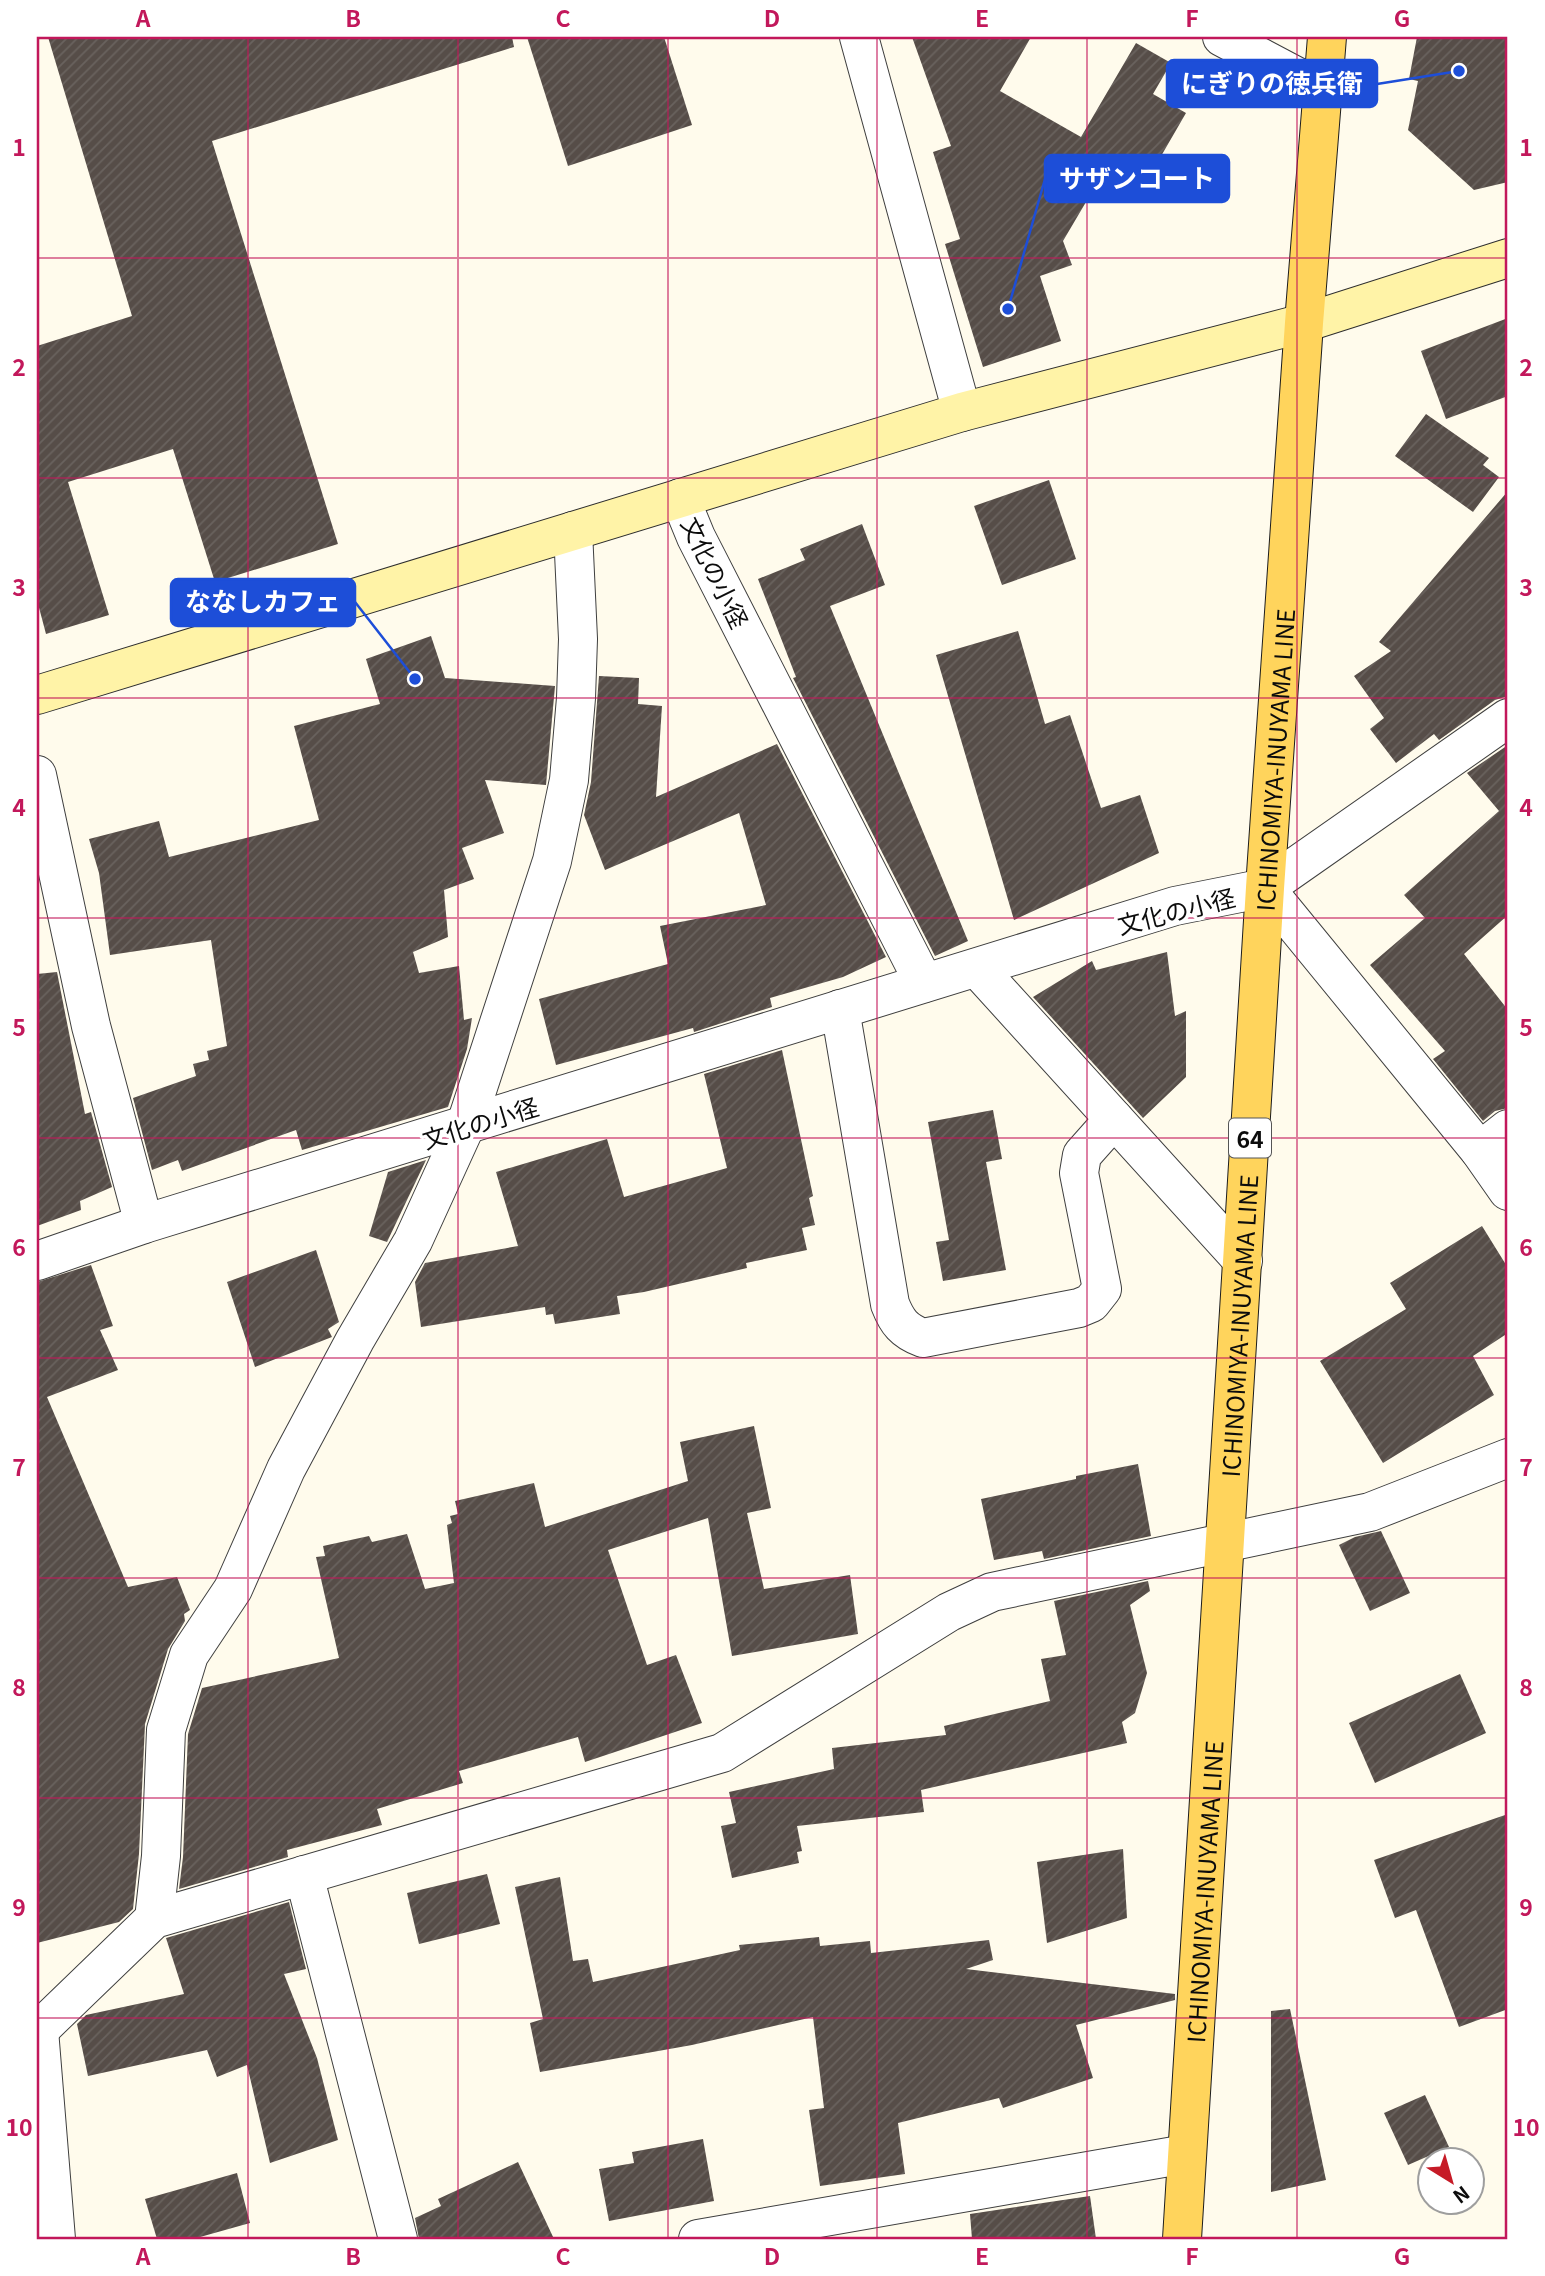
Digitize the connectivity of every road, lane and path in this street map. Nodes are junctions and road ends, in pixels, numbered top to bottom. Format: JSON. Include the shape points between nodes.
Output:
{"nodes":[{"id":1,"x":859,"y":37,"type":"edge"},
{"id":2,"x":1222,"y":37,"type":"edge"},
{"id":3,"x":1327,"y":37,"type":"edge"},
{"id":4,"x":1324,"y":91,"type":"junction"},
{"id":5,"x":1508,"y":258,"type":"edge"},
{"id":6,"x":1304,"y":323,"type":"junction"},
{"id":7,"x":962,"y":412,"type":"junction"},
{"id":8,"x":680,"y":498,"type":"junction"},
{"id":9,"x":573,"y":531,"type":"junction"},
{"id":10,"x":37,"y":695,"type":"edge"},
{"id":11,"x":1504,"y":726,"type":"edge"},
{"id":12,"x":37,"y":775,"type":"edge"},
{"id":13,"x":1265,"y":888,"type":"junction"},
{"id":14,"x":977,"y":968,"type":"junction"},
{"id":15,"x":924,"y":983,"type":"junction"},
{"id":16,"x":840,"y":1009,"type":"junction"},
{"id":17,"x":1114,"y":1119,"type":"junction"},
{"id":18,"x":465,"y":1127,"type":"junction"},
{"id":19,"x":1494,"y":1140,"type":"edge"},
{"id":20,"x":1508,"y":1191,"type":"edge"},
{"id":21,"x":144,"y":1224,"type":"junction"},
{"id":22,"x":37,"y":1261,"type":"edge"},
{"id":23,"x":1243,"y":1261,"type":"junction"},
{"id":24,"x":1508,"y":1458,"type":"edge"},
{"id":25,"x":1226,"y":1542,"type":"junction"},
{"id":26,"x":304,"y":1875,"type":"junction"},
{"id":27,"x":154,"y":1919,"type":"junction"},
{"id":28,"x":38,"y":2031,"type":"edge"},
{"id":29,"x":1186,"y":2154,"type":"junction"},
{"id":30,"x":56,"y":2239,"type":"edge"},
{"id":31,"x":398,"y":2239,"type":"edge"},
{"id":32,"x":698,"y":2239,"type":"edge"},
{"id":33,"x":1182,"y":2239,"type":"edge"}],
"edges":[{"from":1,"to":7,"type":"street"},
{"from":2,"to":4,"type":"street"},
{"from":3,"to":4,"type":"main road","name":"ICHINOMIYA-INUYAMA LINE","number":"64"},
{"from":4,"to":6,"type":"main road","name":"ICHINOMIYA-INUYAMA LINE","number":"64"},
{"from":5,"to":6,"type":"street"},
{"from":6,"to":7,"type":"street"},
{"from":6,"to":13,"type":"main road","name":"ICHINOMIYA-INUYAMA LINE","number":"64"},
{"from":7,"to":8,"type":"street"},
{"from":8,"to":9,"type":"street"},
{"from":8,"to":15,"type":"street","name":"文化の小径"},
{"from":9,"to":10,"type":"street"},
{"from":9,"to":18,"type":"street","via":[[579,639],[569,780],[552,861]]},
{"from":11,"to":13,"type":"street","name":"文化の小径"},
{"from":12,"to":21,"type":"street","via":[[91,1026]]},
{"from":13,"to":14,"type":"street","name":"文化の小径","via":[[1175,906]]},
{"from":13,"to":19,"type":"street"},
{"from":13,"to":23,"type":"main road","name":"ICHINOMIYA-INUYAMA LINE","number":"64"},
{"from":14,"to":15,"type":"street","name":"文化の小径"},
{"from":14,"to":17,"type":"street"},
{"from":15,"to":16,"type":"street","name":"文化の小径"},
{"from":16,"to":17,"type":"street","via":[[890,1304],[896,1321],[909,1333],[923,1338],[1091,1303],[1102,1289],[1079,1173],[1082,1155]]},
{"from":16,"to":18,"type":"street","name":"文化の小径"},
{"from":17,"to":23,"type":"street"},
{"from":18,"to":21,"type":"street","name":"文化の小径"},
{"from":18,"to":27,"type":"street","via":[[413,1241],[286,1469],[233,1589],[190,1655],[166,1730]]},
{"from":19,"to":20,"type":"street"},
{"from":21,"to":22,"type":"street","name":"文化の小径"},
{"from":23,"to":25,"type":"main road","name":"ICHINOMIYA-INUYAMA LINE","number":"64"},
{"from":24,"to":25,"type":"street","via":[[1370,1512]]},
{"from":25,"to":26,"type":"street","via":[[992,1592],[949,1612],[722,1753]]},
{"from":25,"to":29,"type":"main road","name":"ICHINOMIYA-INUYAMA LINE","number":"64"},
{"from":26,"to":27,"type":"street"},
{"from":26,"to":31,"type":"street"},
{"from":27,"to":28,"type":"street"},
{"from":28,"to":30,"type":"street"},
{"from":29,"to":32,"type":"street"},
{"from":29,"to":33,"type":"main road","name":"ICHINOMIYA-INUYAMA LINE","number":"64"}]}
